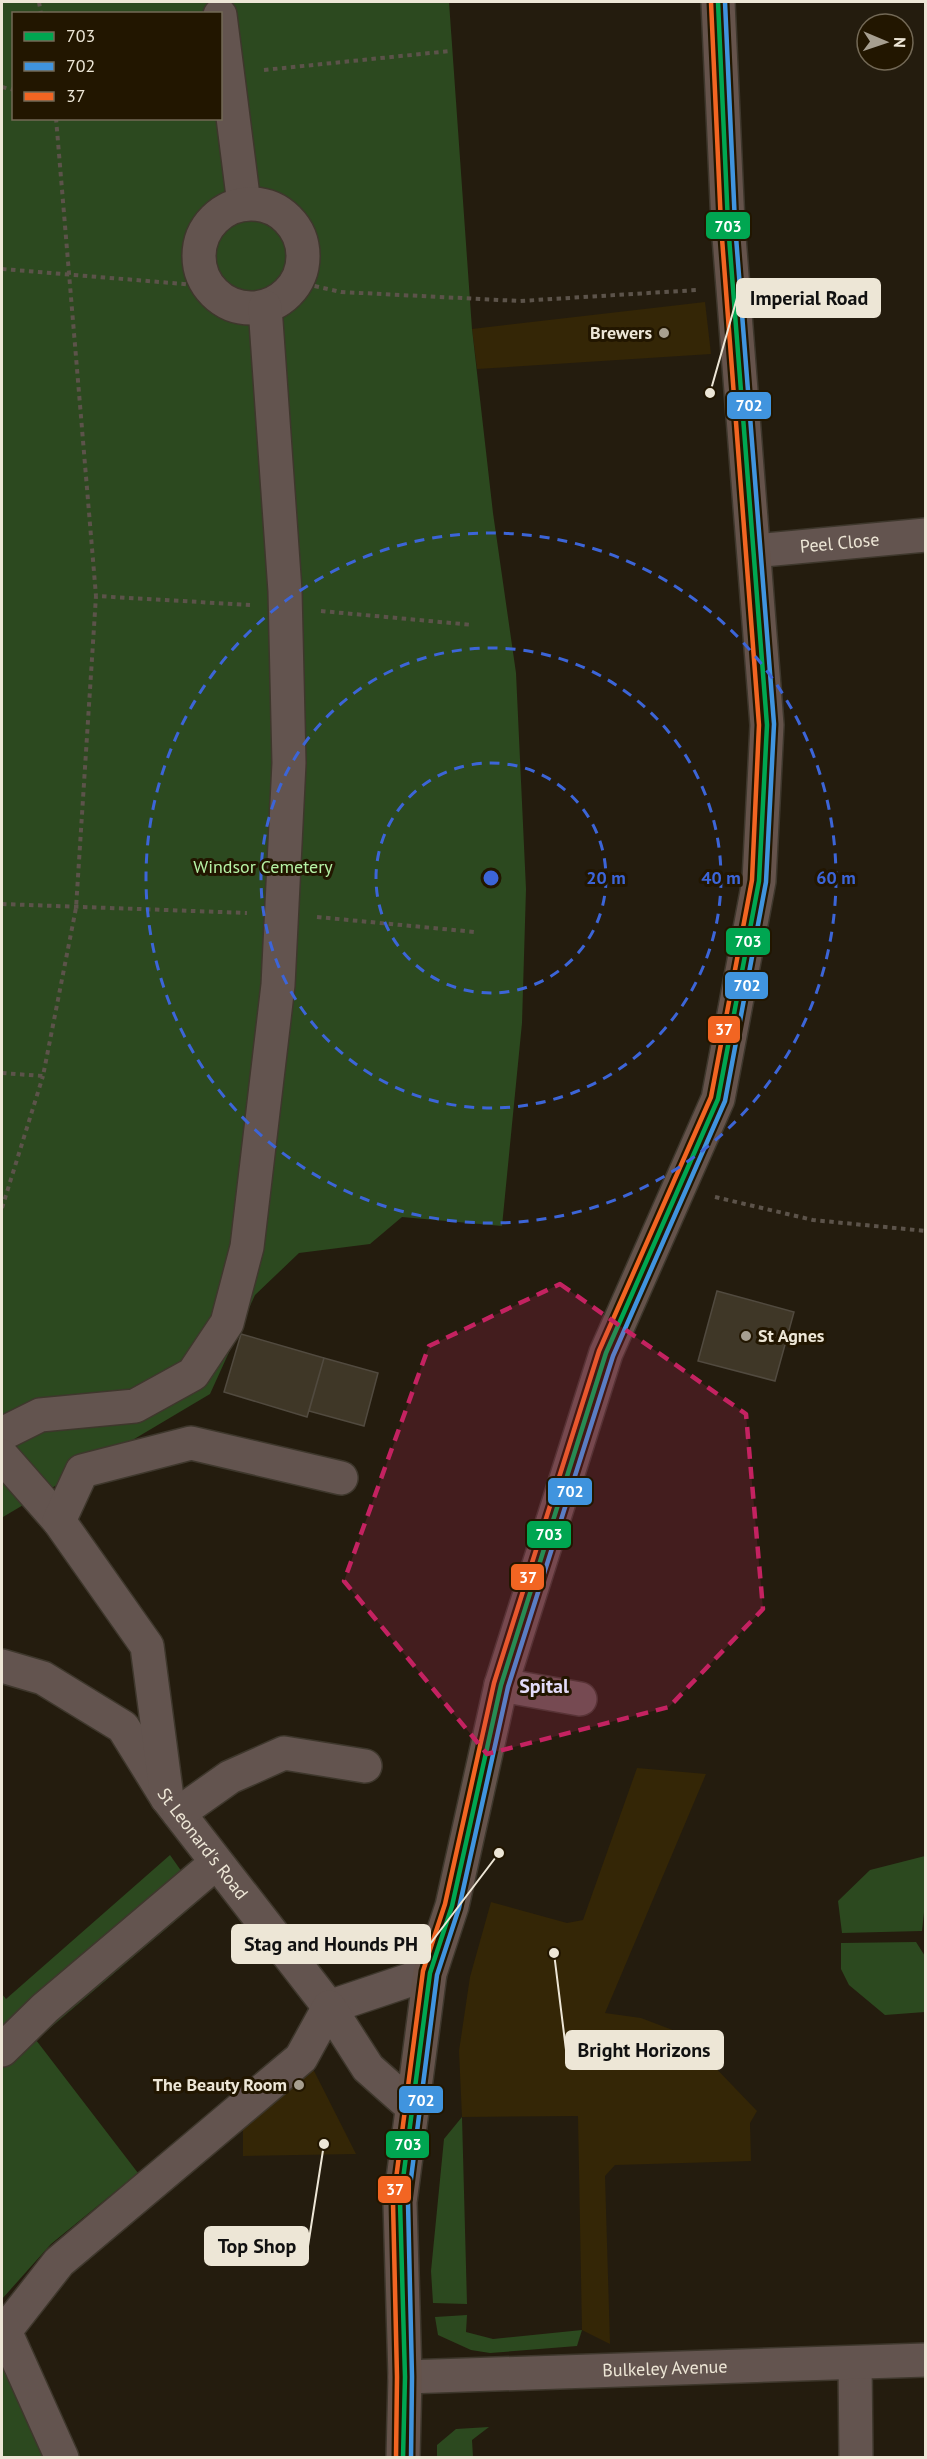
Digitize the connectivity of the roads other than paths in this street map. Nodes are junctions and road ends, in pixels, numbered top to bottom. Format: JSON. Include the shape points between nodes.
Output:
{"nodes":[{"id":1,"x":718,"y":2,"type":"edge"},
{"id":2,"x":222,"y":29,"type":"edge"},
{"id":3,"x":244,"y":204,"type":"junction"},
{"id":4,"x":265,"y":307,"type":"junction"},
{"id":5,"x":926,"y":535,"type":"edge"},
{"id":6,"x":754,"y":551,"type":"junction"},
{"id":7,"x":2,"y":1434,"type":"edge"},
{"id":8,"x":2,"y":1456,"type":"edge"},
{"id":9,"x":341,"y":1478,"type":"dead end"},
{"id":10,"x":59,"y":1521,"type":"junction"},
{"id":11,"x":2,"y":1666,"type":"edge"},
{"id":12,"x":501,"y":1685,"type":"junction"},
{"id":13,"x":580,"y":1699,"type":"dead end"},
{"id":14,"x":365,"y":1766,"type":"dead end"},
{"id":15,"x":173,"y":1806,"type":"junction"},
{"id":16,"x":216,"y":1863,"type":"junction"},
{"id":17,"x":429,"y":1973,"type":"junction"},
{"id":18,"x":329,"y":2007,"type":"junction"},
{"id":19,"x":2,"y":2050,"type":"edge"},
{"id":20,"x":412,"y":2107,"type":"junction"},
{"id":21,"x":926,"y":2360,"type":"edge"},
{"id":22,"x":855,"y":2363,"type":"junction"},
{"id":23,"x":405,"y":2377,"type":"junction"},
{"id":24,"x":62,"y":2457,"type":"edge"},
{"id":25,"x":403,"y":2457,"type":"edge"},
{"id":26,"x":856,"y":2457,"type":"edge"}],
"edges":[{"from":1,"to":6,"type":"main road","via":[[728,224]]},
{"from":2,"to":3,"type":"street"},
{"from":3,"to":4,"type":"street","via":[[270,207],[282,214],[300,238],[303,256],[297,282],[285,296]]},
{"from":3,"to":4,"type":"street","via":[[222,213],[208,226],[199,248],[200,267],[208,286],[220,299],[234,306]]},
{"from":4,"to":7,"type":"street","via":[[285,608],[289,763],[278,985],[247,1247],[227,1323],[193,1374],[135,1406],[40,1415]]},
{"from":5,"to":6,"type":"street","name":"Peel Close"},
{"from":6,"to":12,"type":"main road","via":[[767,725],[759,881],[718,1099],[606,1353]]},
{"from":8,"to":10,"type":"street"},
{"from":9,"to":10,"type":"street","via":[[191,1443],[82,1471]]},
{"from":10,"to":15,"type":"street","via":[[147,1646]]},
{"from":11,"to":15,"type":"street","name":"St Leonard's Road","via":[[43,1678],[123,1727]]},
{"from":12,"to":13,"type":"street"},
{"from":12,"to":17,"type":"main road","via":[[452,1906]]},
{"from":14,"to":15,"type":"street","via":[[284,1753]]},
{"from":15,"to":16,"type":"street","name":"St Leonard's Road"},
{"from":16,"to":18,"type":"street","name":"St Leonard's Road"},
{"from":16,"to":19,"type":"street","via":[[45,2008]]},
{"from":17,"to":18,"type":"street"},
{"from":17,"to":20,"type":"main road"},
{"from":18,"to":20,"type":"street","name":"St Leonard's Road","via":[[368,2068]]},
{"from":18,"to":24,"type":"street","via":[[301,2058],[59,2262],[5,2331]]},
{"from":20,"to":23,"type":"main road","via":[[400,2202]]},
{"from":21,"to":22,"type":"street","name":"Bulkeley Avenue"},
{"from":22,"to":23,"type":"street","name":"Bulkeley Avenue"},
{"from":22,"to":26,"type":"street"},
{"from":23,"to":25,"type":"main road"}]}
